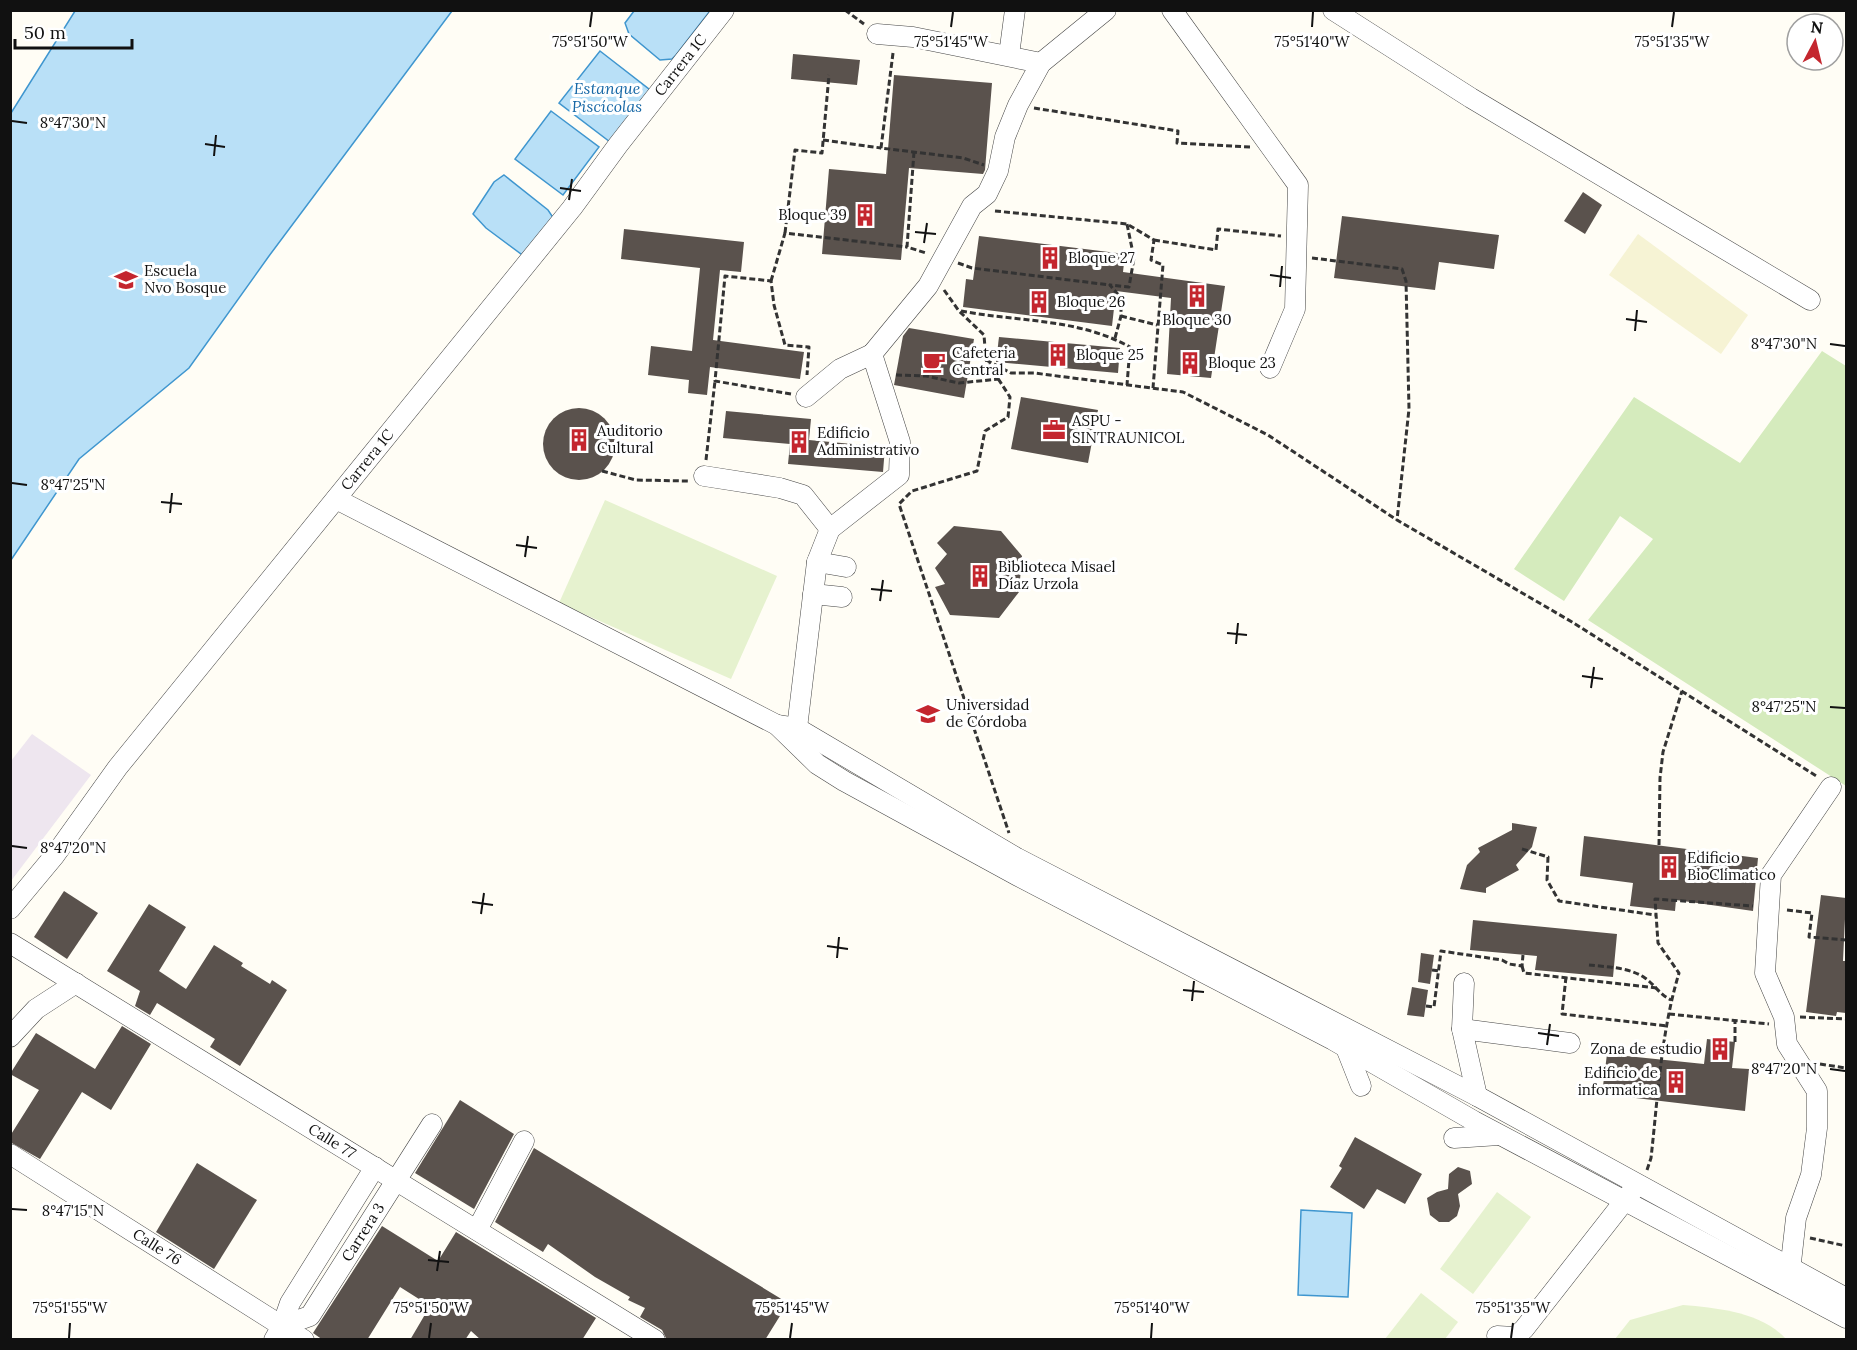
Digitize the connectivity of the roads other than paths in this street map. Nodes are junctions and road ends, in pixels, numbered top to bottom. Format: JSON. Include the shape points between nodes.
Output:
{"nodes":[{"id":1,"x":723,"y":10,"type":"edge"},
{"id":2,"x":1015,"y":10,"type":"edge"},
{"id":3,"x":1106,"y":10,"type":"edge"},
{"id":4,"x":1172,"y":10,"type":"edge"},
{"id":5,"x":1333,"y":10,"type":"edge"},
{"id":6,"x":886,"y":35,"type":"road end"},
{"id":7,"x":1009,"y":56,"type":"junction"},
{"id":8,"x":1041,"y":63,"type":"junction"},
{"id":9,"x":1810,"y":300,"type":"dead end"},
{"id":10,"x":872,"y":354,"type":"junction"},
{"id":11,"x":1269,"y":368,"type":"dead end"},
{"id":12,"x":813,"y":391,"type":"road end"},
{"id":13,"x":704,"y":476,"type":"road end"},
{"id":14,"x":336,"y":499,"type":"junction"},
{"id":15,"x":830,"y":529,"type":"junction"},
{"id":16,"x":817,"y":562,"type":"junction"},
{"id":17,"x":846,"y":567,"type":"dead end"},
{"id":18,"x":813,"y":594,"type":"junction"},
{"id":19,"x":842,"y":597,"type":"dead end"},
{"id":20,"x":777,"y":725,"type":"junction"},
{"id":21,"x":797,"y":728,"type":"junction"},
{"id":22,"x":802,"y":750,"type":"junction"},
{"id":23,"x":1831,"y":787,"type":"road end"},
{"id":24,"x":10,"y":909,"type":"edge"},
{"id":25,"x":10,"y":943,"type":"edge"},
{"id":26,"x":1175,"y":948,"type":"junction"},
{"id":27,"x":76,"y":983,"type":"junction"},
{"id":28,"x":1464,"y":983,"type":"dead end"},
{"id":29,"x":1462,"y":1029,"type":"junction"},
{"id":30,"x":10,"y":1037,"type":"edge"},
{"id":31,"x":1340,"y":1037,"type":"junction"},
{"id":32,"x":1570,"y":1043,"type":"dead end"},
{"id":33,"x":1361,"y":1086,"type":"dead end"},
{"id":34,"x":1477,"y":1096,"type":"junction"},
{"id":35,"x":432,"y":1124,"type":"dead end"},
{"id":36,"x":1502,"y":1135,"type":"junction"},
{"id":37,"x":1454,"y":1138,"type":"dead end"},
{"id":38,"x":525,"y":1142,"type":"dead end"},
{"id":39,"x":10,"y":1154,"type":"edge"},
{"id":40,"x":375,"y":1167,"type":"junction"},
{"id":41,"x":397,"y":1180,"type":"junction"},
{"id":42,"x":1637,"y":1184,"type":"junction"},
{"id":43,"x":1625,"y":1200,"type":"junction"},
{"id":44,"x":477,"y":1230,"type":"junction"},
{"id":45,"x":1789,"y":1268,"type":"junction"},
{"id":46,"x":1790,"y":1289,"type":"junction"},
{"id":47,"x":1846,"y":1298,"type":"edge"},
{"id":48,"x":1846,"y":1318,"type":"edge"},
{"id":49,"x":278,"y":1333,"type":"edge"},
{"id":50,"x":1497,"y":1336,"type":"dead end"},
{"id":51,"x":304,"y":1340,"type":"edge"},
{"id":52,"x":655,"y":1340,"type":"edge"}],
"edges":[{"from":1,"to":14,"type":"street","name":"Carrera 1C","via":[[572,208]]},
{"from":2,"to":7,"type":"street"},
{"from":3,"to":8,"type":"street"},
{"from":4,"to":11,"type":"street","via":[[1298,185],[1295,309]]},
{"from":5,"to":9,"type":"street"},
{"from":6,"to":7,"type":"street"},
{"from":7,"to":8,"type":"street"},
{"from":8,"to":10,"type":"street","via":[[1018,105],[987,194],[972,206],[928,286]]},
{"from":10,"to":12,"type":"street","via":[[840,369]]},
{"from":10,"to":15,"type":"street","via":[[900,442],[899,474]]},
{"from":13,"to":15,"type":"street","via":[[803,495]]},
{"from":14,"to":20,"type":"street"},
{"from":14,"to":24,"type":"street","name":"Carrera 1C","via":[[118,767],[55,855]]},
{"from":15,"to":16,"type":"street"},
{"from":16,"to":17,"type":"street"},
{"from":16,"to":18,"type":"street"},
{"from":18,"to":19,"type":"street"},
{"from":18,"to":21,"type":"street"},
{"from":20,"to":21,"type":"street"},
{"from":20,"to":22,"type":"street"},
{"from":21,"to":22,"type":"street"},
{"from":21,"to":26,"type":"street"},
{"from":22,"to":26,"type":"street","via":[[844,781],[1018,876]]},
{"from":23,"to":45,"type":"street","via":[[1772,875],[1765,973],[1784,1017],[1787,1044],[1817,1091],[1811,1175],[1796,1218]]},
{"from":25,"to":27,"type":"street","name":"Calle 77"},
{"from":26,"to":31,"type":"street"},
{"from":27,"to":30,"type":"street","via":[[36,1009]]},
{"from":27,"to":40,"type":"street","name":"Calle 77"},
{"from":28,"to":29,"type":"street"},
{"from":29,"to":32,"type":"street"},
{"from":29,"to":34,"type":"street"},
{"from":31,"to":33,"type":"street"},
{"from":31,"to":34,"type":"street"},
{"from":31,"to":36,"type":"street"},
{"from":34,"to":42,"type":"street"},
{"from":35,"to":41,"type":"street","name":"Carrera 3"},
{"from":36,"to":37,"type":"street"},
{"from":36,"to":43,"type":"street"},
{"from":38,"to":44,"type":"street"},
{"from":39,"to":49,"type":"street","name":"Calle 76"},
{"from":40,"to":41,"type":"street","name":"Calle 77"},
{"from":40,"to":49,"type":"street","name":"Carrera 3","via":[[290,1303]]},
{"from":41,"to":44,"type":"street","name":"Calle 77"},
{"from":41,"to":49,"type":"street","name":"Carrera 3","via":[[310,1316]]},
{"from":42,"to":43,"type":"street"},
{"from":42,"to":45,"type":"street"},
{"from":43,"to":46,"type":"street"},
{"from":43,"to":50,"type":"street","via":[[1524,1329],[1515,1337]]},
{"from":44,"to":52,"type":"street","name":"Calle 77"},
{"from":45,"to":46,"type":"street"},
{"from":45,"to":47,"type":"street"},
{"from":46,"to":48,"type":"street"},
{"from":49,"to":51,"type":"street","name":"Calle 76"}]}
